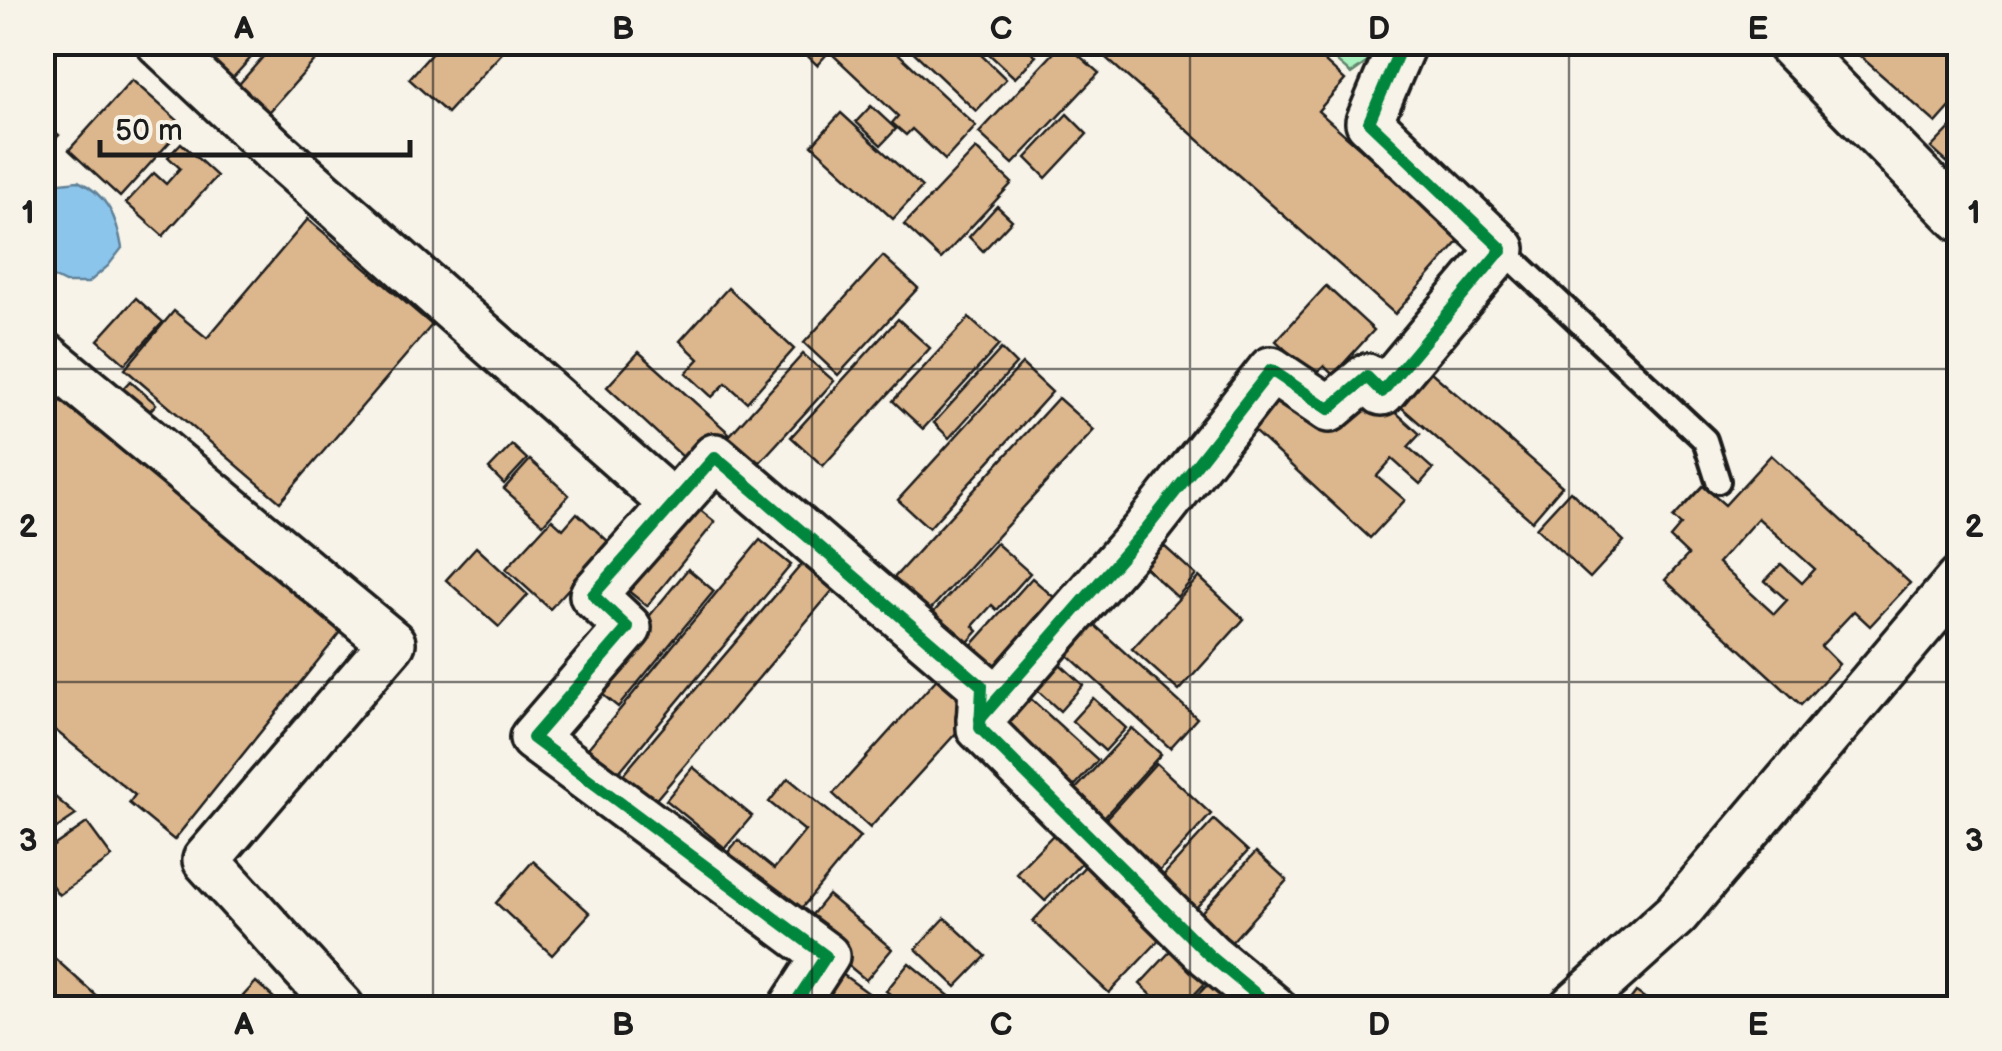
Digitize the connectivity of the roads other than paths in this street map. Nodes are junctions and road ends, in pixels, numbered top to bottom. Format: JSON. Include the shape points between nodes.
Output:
{"nodes":[{"id":1,"x":160,"y":42,"type":"edge"},
{"id":2,"x":1402,"y":42,"type":"edge"},
{"id":3,"x":1788,"y":42,"type":"edge"},
{"id":4,"x":1960,"y":218,"type":"edge"},
{"id":5,"x":1502,"y":249,"type":"junction"},
{"id":6,"x":42,"y":353,"type":"edge"},
{"id":7,"x":1718,"y":481,"type":"dead end"},
{"id":8,"x":673,"y":504,"type":"junction"},
{"id":9,"x":1960,"y":579,"type":"edge"},
{"id":10,"x":980,"y":719,"type":"junction"},
{"id":11,"x":341,"y":1008,"type":"edge"},
{"id":12,"x":792,"y":1008,"type":"edge"},
{"id":13,"x":1272,"y":1008,"type":"edge"},
{"id":14,"x":1572,"y":1008,"type":"edge"}],
"edges":[{"from":1,"to":8,"type":"street"},
{"from":2,"to":5,"type":"street","via":[[1369,122]]},
{"from":3,"to":4,"type":"street"},
{"from":5,"to":7,"type":"lane","via":[[1705,440]]},
{"from":5,"to":10,"type":"street","via":[[1382,392],[1366,377],[1329,409],[1271,370],[1146,529]]},
{"from":6,"to":11,"type":"street","via":[[392,643],[206,860]]},
{"from":8,"to":10,"type":"street","via":[[715,456],[982,686]]},
{"from":8,"to":12,"type":"street","via":[[592,595],[628,628],[533,738],[826,956]]},
{"from":9,"to":14,"type":"street","via":[[1676,914]]},
{"from":10,"to":13,"type":"street","via":[[980,728],[1020,768],[1209,955]]}]}
